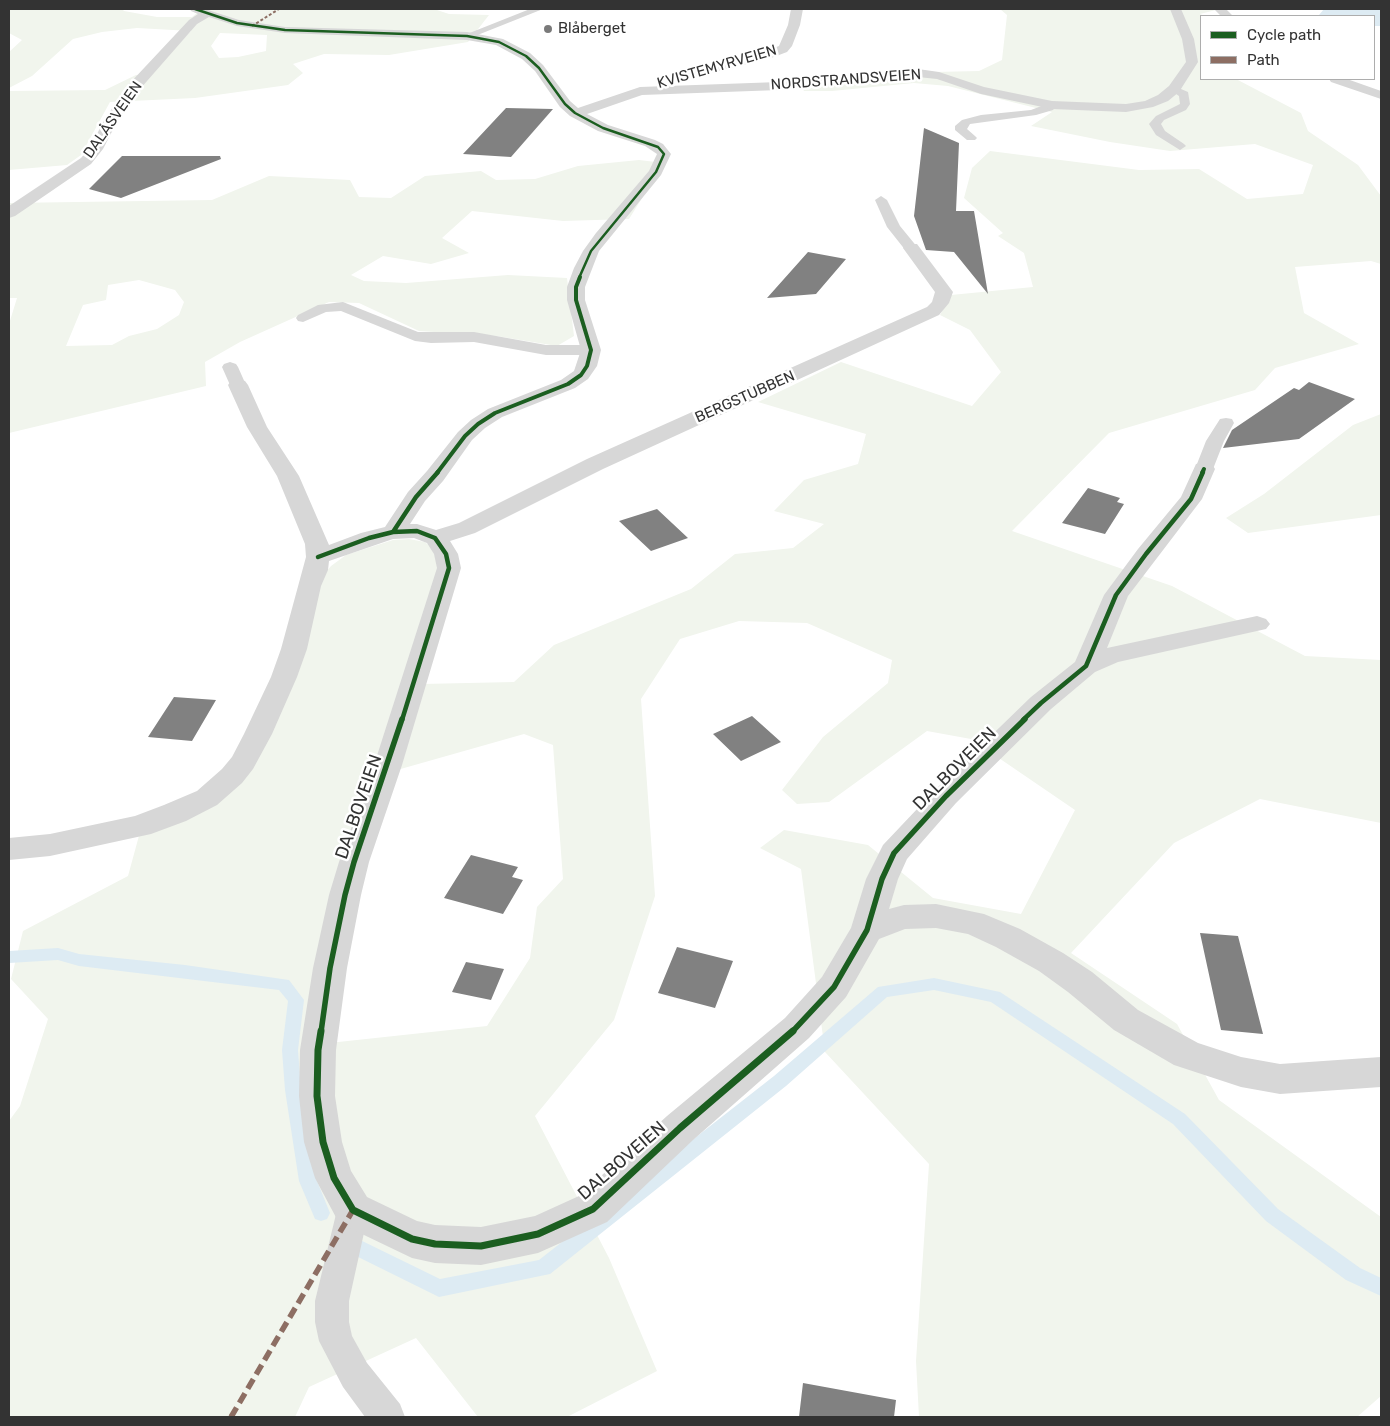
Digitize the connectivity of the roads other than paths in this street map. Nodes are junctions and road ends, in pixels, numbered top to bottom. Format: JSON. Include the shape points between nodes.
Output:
{"nodes":[{"id":1,"x":538,"y":9,"type":"edge"},
{"id":2,"x":797,"y":9,"type":"edge"},
{"id":3,"x":1175,"y":9,"type":"edge"},
{"id":4,"x":200,"y":11,"type":"edge"},
{"id":5,"x":467,"y":36,"type":"junction"},
{"id":6,"x":1339,"y":80,"type":"edge"},
{"id":7,"x":1174,"y":88,"type":"junction"},
{"id":8,"x":640,"y":91,"type":"junction"},
{"id":9,"x":1381,"y":94,"type":"edge"},
{"id":10,"x":1052,"y":105,"type":"junction"},
{"id":11,"x":575,"y":113,"type":"junction"},
{"id":12,"x":971,"y":138,"type":"dead end"},
{"id":13,"x":1180,"y":146,"type":"dead end"},
{"id":14,"x":881,"y":200,"type":"dead end"},
{"id":15,"x":9,"y":213,"type":"edge"},
{"id":16,"x":911,"y":248,"type":"joint"},
{"id":17,"x":303,"y":318,"type":"dead end"},
{"id":18,"x":591,"y":350,"type":"junction"},
{"id":19,"x":234,"y":376,"type":"dead end"},
{"id":20,"x":1226,"y":423,"type":"dead end"},
{"id":21,"x":1204,"y":469,"type":"joint"},
{"id":22,"x":393,"y":532,"type":"junction"},
{"id":23,"x":435,"y":538,"type":"junction"},
{"id":24,"x":318,"y":557,"type":"junction"},
{"id":25,"x":1257,"y":624,"type":"dead end"},
{"id":26,"x":1086,"y":666,"type":"junction"},
{"id":27,"x":9,"y":849,"type":"edge"},
{"id":28,"x":867,"y":930,"type":"junction"},
{"id":29,"x":1381,"y":1072,"type":"edge"},
{"id":30,"x":353,"y":1210,"type":"junction"},
{"id":31,"x":387,"y":1417,"type":"edge"}],
"edges":[{"from":1,"to":5,"type":"lane"},
{"from":2,"to":8,"type":"street","name":"KVISTEMYRVEIEN","via":[[794,25],[782,49]]},
{"from":3,"to":7,"type":"street","name":"NORDSTRANDSVEIEN","via":[[1188,39],[1192,62]]},
{"from":4,"to":5,"type":"street","via":[[237,23],[285,30]]},
{"from":4,"to":15,"type":"street","name":"DALÅSVEIEN","via":[[135,86],[86,161]]},
{"from":5,"to":11,"type":"street","via":[[499,42],[526,56]]},
{"from":6,"to":9,"type":"street"},
{"from":7,"to":10,"type":"street","name":"NORDSTRANDSVEIEN","via":[[1163,98],[1126,108]]},
{"from":7,"to":13,"type":"lane","via":[[1184,94],[1186,104],[1155,124],[1160,133]]},
{"from":8,"to":10,"type":"street","name":"NORDSTRANDSVEIEN","via":[[779,86],[918,73]]},
{"from":8,"to":11,"type":"street","name":"NORDSTRANDSVEIEN"},
{"from":10,"to":12,"type":"lane","via":[[1032,113],[966,122],[961,130]]},
{"from":11,"to":18,"type":"street","via":[[603,128],[650,143],[664,154],[656,172],[602,236],[583,268],[576,287],[576,300]]},
{"from":14,"to":16,"type":"lane","name":"BERGSTUBBEN","via":[[894,227]]},
{"from":16,"to":23,"type":"street","name":"BERGSTUBBEN","via":[[944,292],[933,311],[595,464],[467,528]]},
{"from":17,"to":18,"type":"lane","via":[[323,308],[343,306],[415,336],[474,337],[568,352]]},
{"from":18,"to":22,"type":"street","via":[[581,375],[568,384],[504,409],[478,424],[416,497]]},
{"from":19,"to":24,"type":"street","via":[[257,427],[288,476],[317,544]]},
{"from":20,"to":21,"type":"lane","name":"DALBOVEIEN","via":[[1215,440]]},
{"from":21,"to":26,"type":"street","name":"DALBOVEIEN","via":[[1191,499],[1116,595]]},
{"from":22,"to":23,"type":"street","via":[[417,531]]},
{"from":22,"to":24,"type":"street"},
{"from":23,"to":30,"type":"street","name":"DALBOVEIEN","via":[[446,554],[447,577],[354,862],[330,968],[318,1050],[317,1096],[323,1142],[334,1178]]},
{"from":24,"to":27,"type":"street","via":[[284,677],[258,734],[232,776],[207,798],[140,826]]},
{"from":25,"to":26,"type":"street","name":"DALBOVEIEN","via":[[1110,655]]},
{"from":26,"to":28,"type":"street","name":"DALBOVEIEN","via":[[1041,703],[906,838],[882,879]]},
{"from":28,"to":29,"type":"street","via":[[904,917],[936,916],[973,923],[1051,962],[1133,1024],[1187,1054],[1241,1072],[1280,1079]]},
{"from":28,"to":30,"type":"street","name":"DALBOVEIEN","via":[[834,987],[797,1028],[592,1209],[538,1234],[481,1246],[435,1244],[412,1239]]},
{"from":30,"to":31,"type":"lane","via":[[332,1301],[332,1322],[336,1341],[355,1375]]}]}
